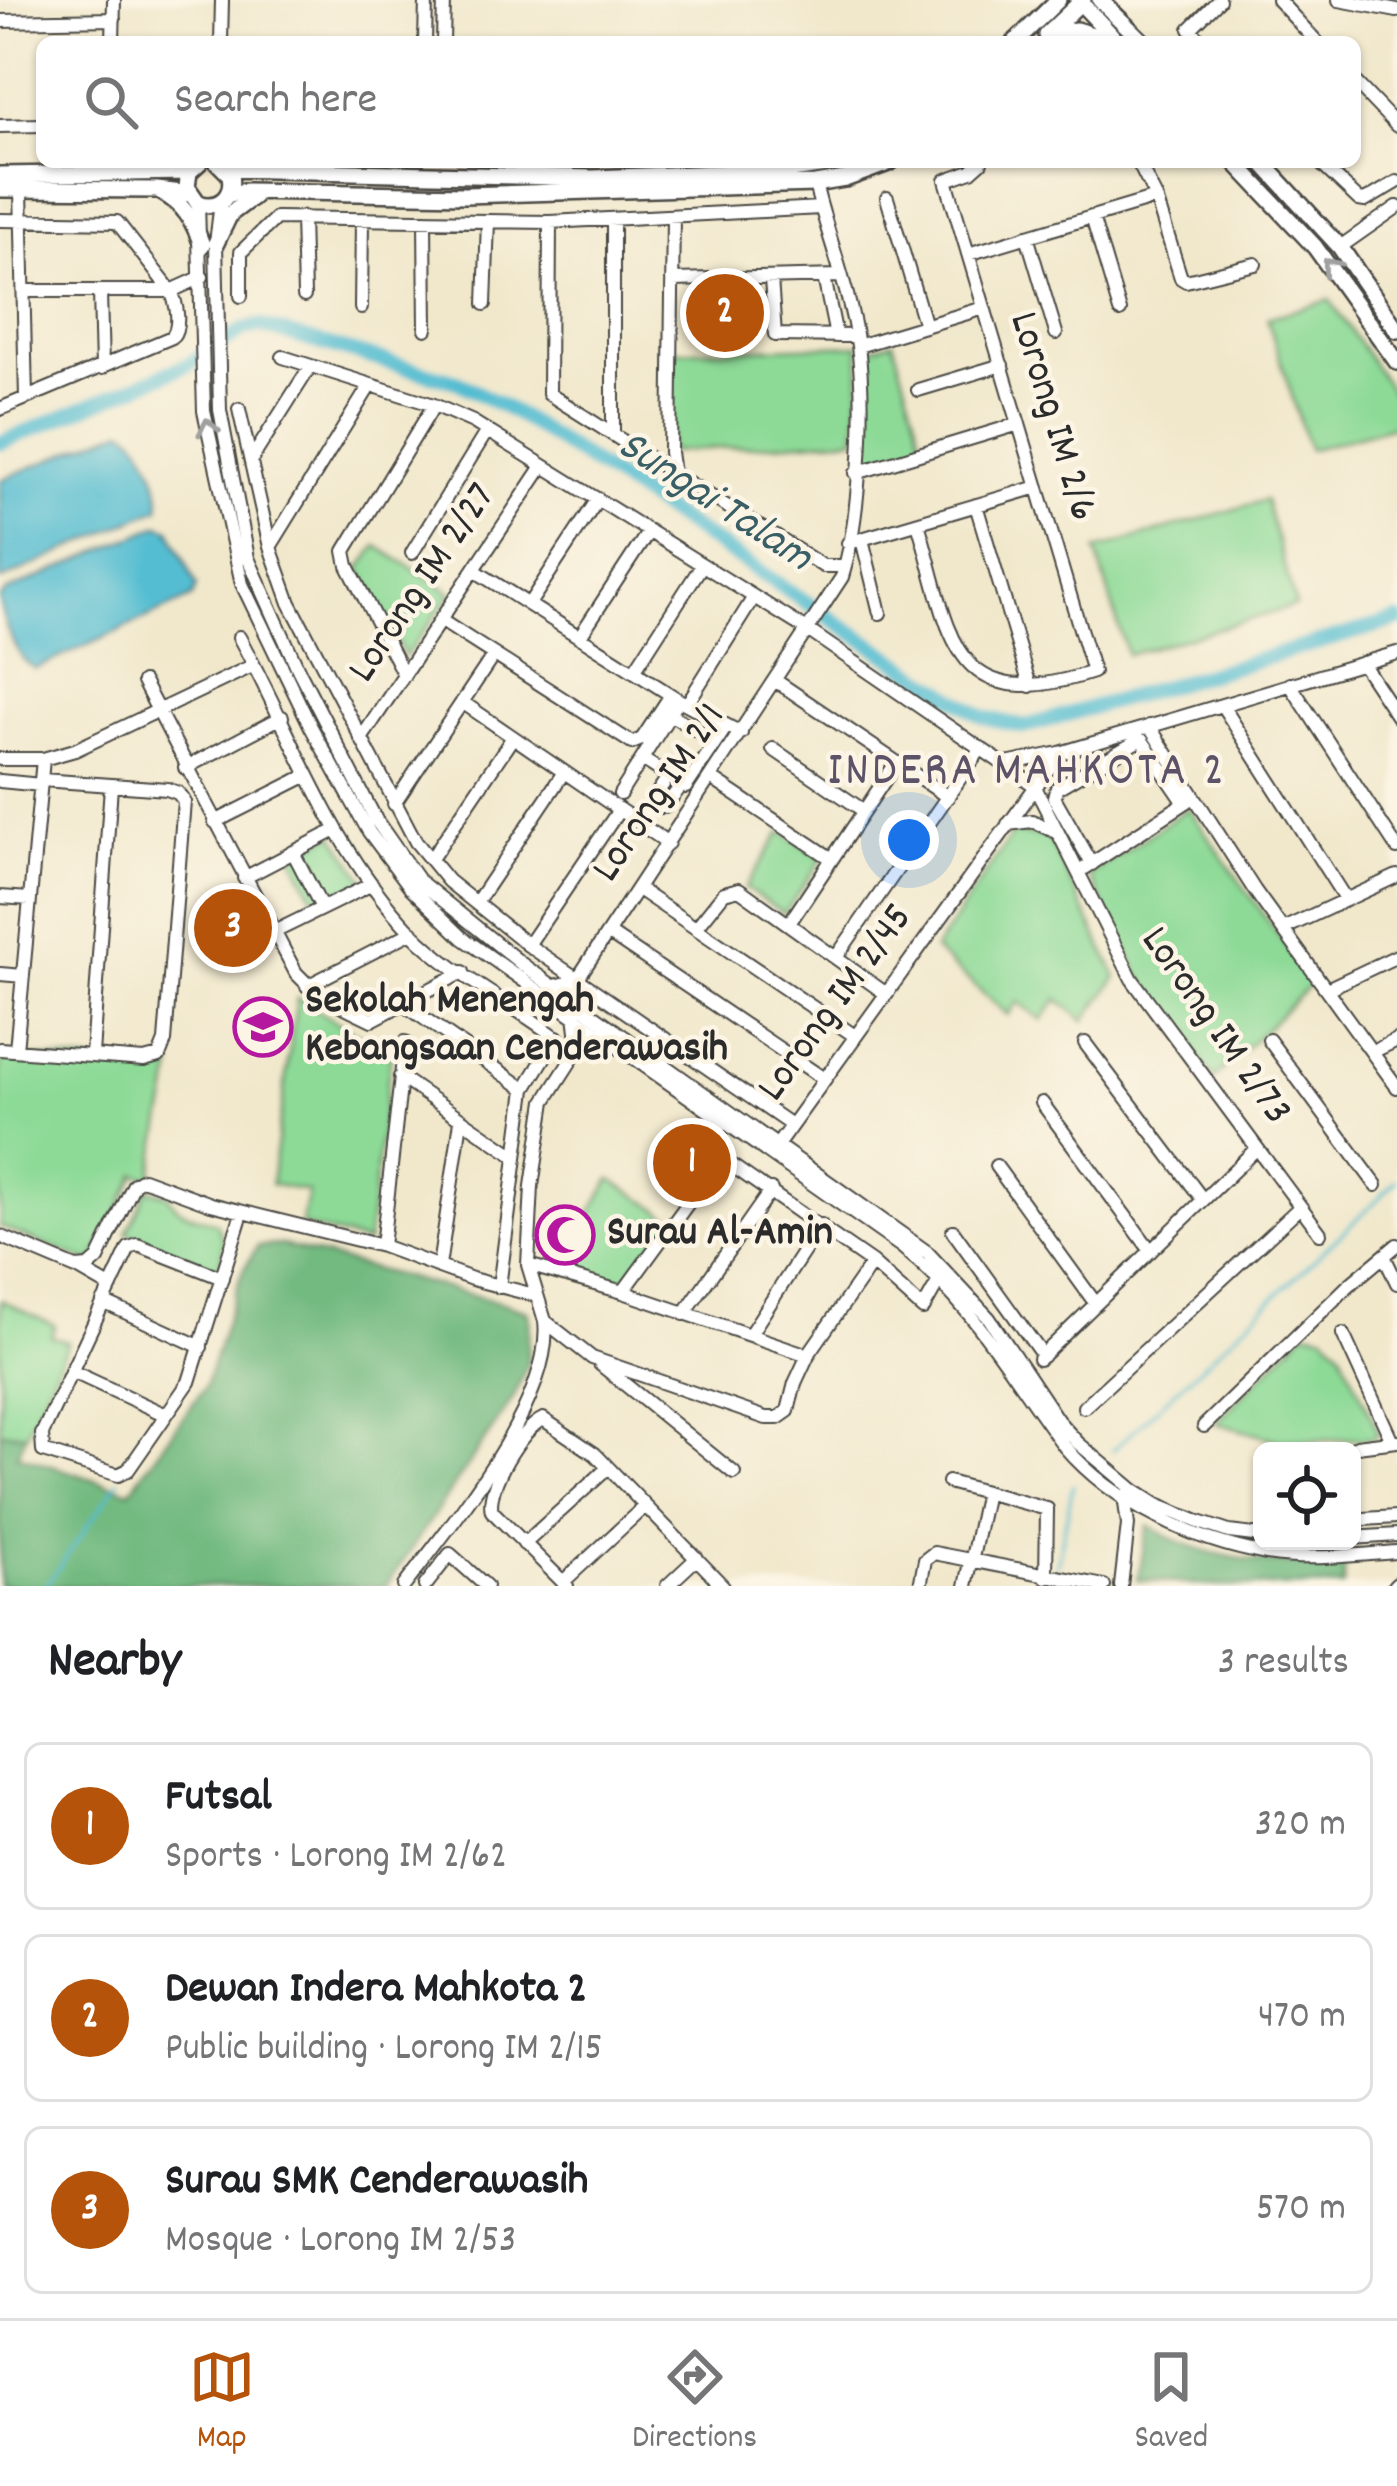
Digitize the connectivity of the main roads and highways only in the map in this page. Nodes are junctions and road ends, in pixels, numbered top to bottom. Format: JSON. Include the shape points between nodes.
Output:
{"nodes":[{"id":1,"x":1041,"y":0,"type":"edge"},
{"id":2,"x":1058,"y":0,"type":"edge"},
{"id":3,"x":1100,"y":0,"type":"edge"},
{"id":4,"x":1080,"y":1,"type":"edge"},
{"id":5,"x":1039,"y":34,"type":"edge"},
{"id":6,"x":1096,"y":36,"type":"edge"},
{"id":7,"x":1111,"y":36,"type":"edge"},
{"id":8,"x":1137,"y":36,"type":"edge"},
{"id":9,"x":171,"y":168,"type":"edge"},
{"id":10,"x":195,"y":168,"type":"edge"},
{"id":11,"x":223,"y":168,"type":"edge"},
{"id":12,"x":257,"y":168,"type":"edge"},
{"id":13,"x":424,"y":168,"type":"edge"},
{"id":14,"x":458,"y":168,"type":"edge"},
{"id":15,"x":804,"y":168,"type":"edge"},
{"id":16,"x":875,"y":168,"type":"edge"},
{"id":17,"x":1241,"y":168,"type":"edge"},
{"id":18,"x":1268,"y":168,"type":"edge"},
{"id":19,"x":0,"y":175,"type":"edge"},
{"id":20,"x":414,"y":177,"type":"junction"},
{"id":21,"x":472,"y":177,"type":"junction"},
{"id":22,"x":0,"y":189,"type":"edge"},
{"id":23,"x":157,"y":190,"type":"junction"},
{"id":24,"x":269,"y":192,"type":"junction"},
{"id":25,"x":194,"y":198,"type":"junction"},
{"id":26,"x":225,"y":198,"type":"junction"},
{"id":27,"x":1397,"y":330,"type":"edge"},
{"id":28,"x":1397,"y":362,"type":"edge"}],
"edges":[{"from":1,"to":5,"type":"main road"},
{"from":2,"to":5,"type":"main road"},
{"from":3,"to":8,"type":"main road"},
{"from":4,"to":5,"type":"main road"},
{"from":4,"to":7,"type":"main road"},
{"from":5,"to":6,"type":"main road"},
{"from":9,"to":19,"type":"main road"},
{"from":10,"to":25,"type":"main road"},
{"from":11,"to":26,"type":"main road","via":[[232,182]]},
{"from":12,"to":20,"type":"main road"},
{"from":13,"to":20,"type":"main road"},
{"from":14,"to":21,"type":"main road"},
{"from":15,"to":21,"type":"main road"},
{"from":16,"to":24,"type":"main road","via":[[814,184]]},
{"from":28,"to":17,"type":"main road","one_way":true,"via":[[1316,248]]},
{"from":18,"to":27,"type":"main road","via":[[1340,247]]},
{"from":20,"to":21,"type":"main road"},
{"from":22,"to":23,"type":"main road"},
{"from":23,"to":24,"type":"main road","via":[[182,205],[209,244],[241,202]]},
{"from":23,"to":25,"type":"main road"},
{"from":24,"to":26,"type":"main road"},
{"from":25,"to":26,"type":"main road"}]}
